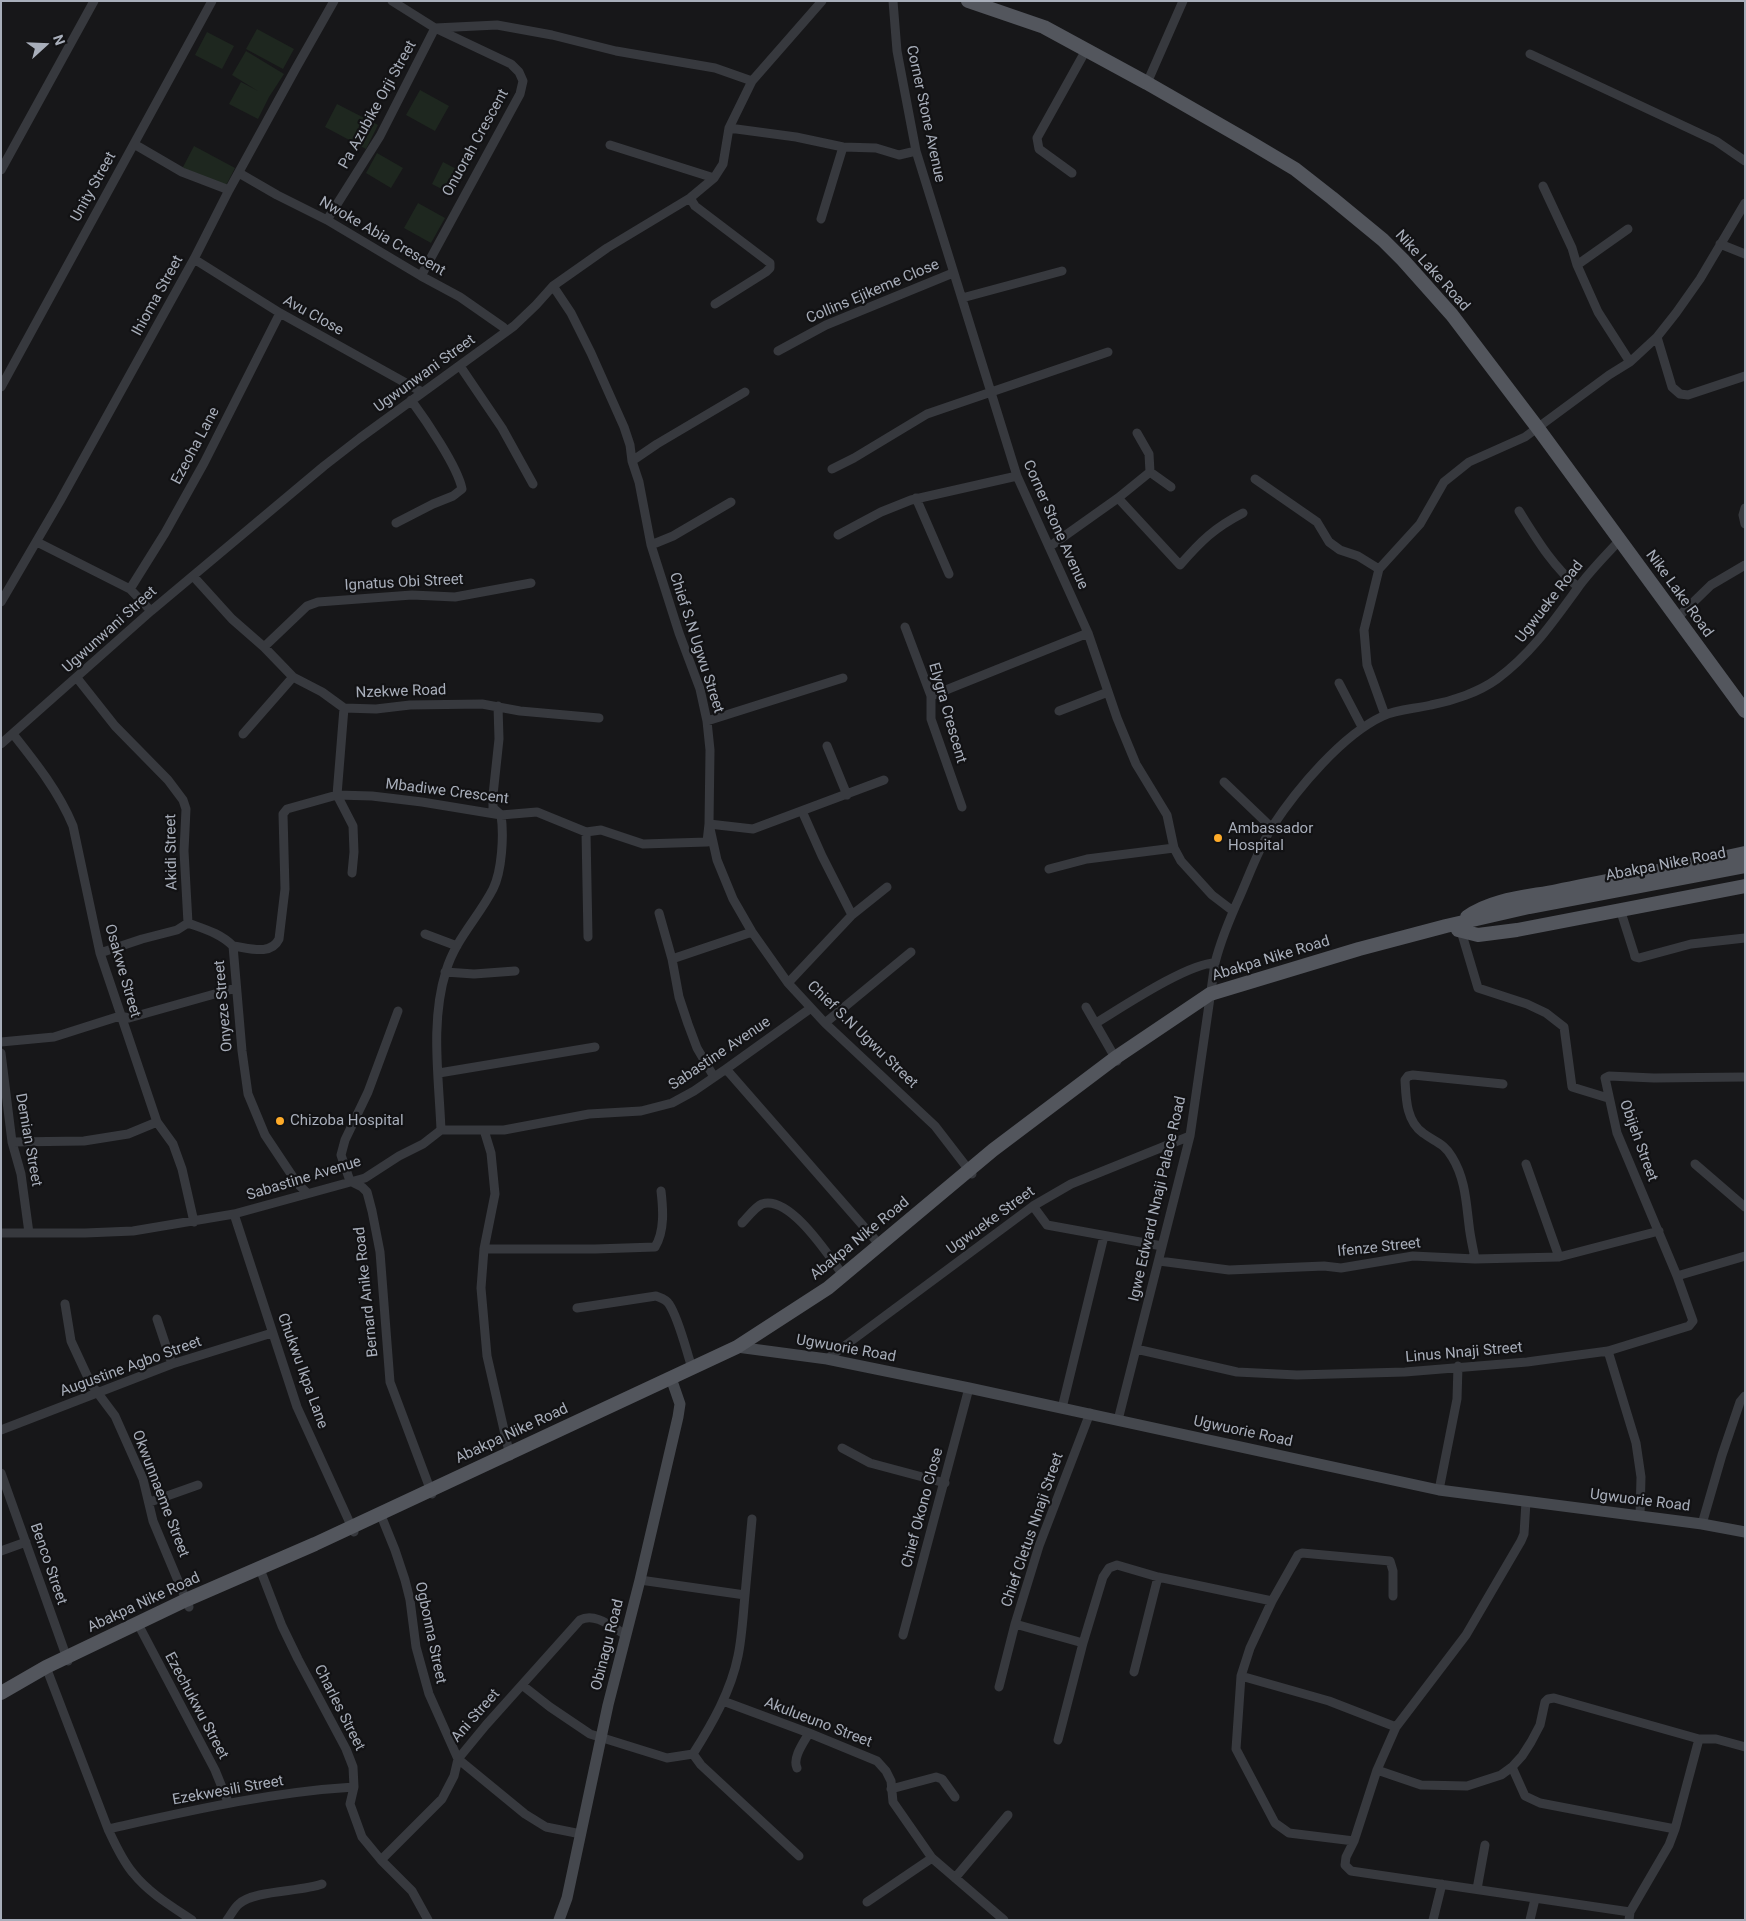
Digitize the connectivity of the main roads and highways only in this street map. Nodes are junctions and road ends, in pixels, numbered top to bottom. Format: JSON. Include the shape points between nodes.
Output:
{"nodes":[{"id":1,"x":968,"y":1,"type":"edge"},
{"id":2,"x":1745,"y":711,"type":"edge"},
{"id":3,"x":1745,"y":853,"type":"edge"},
{"id":4,"x":1745,"y":866,"type":"edge"},
{"id":5,"x":1745,"y":875,"type":"edge"},
{"id":6,"x":1686,"y":883,"type":"junction"},
{"id":7,"x":1745,"y":886,"type":"edge"},
{"id":8,"x":1459,"y":928,"type":"junction"},
{"id":9,"x":970,"y":1173,"type":"junction"},
{"id":10,"x":741,"y":1347,"type":"junction"},
{"id":11,"x":673,"y":1380,"type":"junction"},
{"id":12,"x":48,"y":1670,"type":"junction"},
{"id":13,"x":1,"y":1693,"type":"edge"},
{"id":14,"x":1,"y":1700,"type":"edge"}],
"edges":[{"from":1,"to":2,"type":"main road","name":"Nike Lake Road","via":[[1044,28],[1147,83],[1295,169],[1383,240],[1452,315]]},
{"from":3,"to":8,"type":"main road","via":[[1515,899],[1474,912]]},
{"from":4,"to":6,"type":"main road","name":"Abakpa Nike Road"},
{"from":5,"to":6,"type":"main road","name":"Abakpa Nike Road"},
{"from":6,"to":8,"type":"main road","name":"Abakpa Nike Road","via":[[1529,907]]},
{"from":7,"to":8,"type":"main road","via":[[1518,930],[1478,935]]},
{"from":8,"to":9,"type":"main road","name":"Abakpa Nike Road","via":[[1359,949],[1210,992]]},
{"from":9,"to":10,"type":"main road","name":"Abakpa Nike Road","via":[[828,1288]]},
{"from":9,"to":10,"type":"main road","name":"Abakpa Nike Road","via":[[834,1288]]},
{"from":10,"to":11,"type":"main road","name":"Abakpa Nike Road"},
{"from":10,"to":11,"type":"main road","name":"Abakpa Nike Road","via":[[692,1368]]},
{"from":11,"to":12,"type":"main road","name":"Abakpa Nike Road"},
{"from":12,"to":13,"type":"main road","name":"Abakpa Nike Road"},
{"from":12,"to":14,"type":"main road","name":"Abakpa Nike Road"}]}
